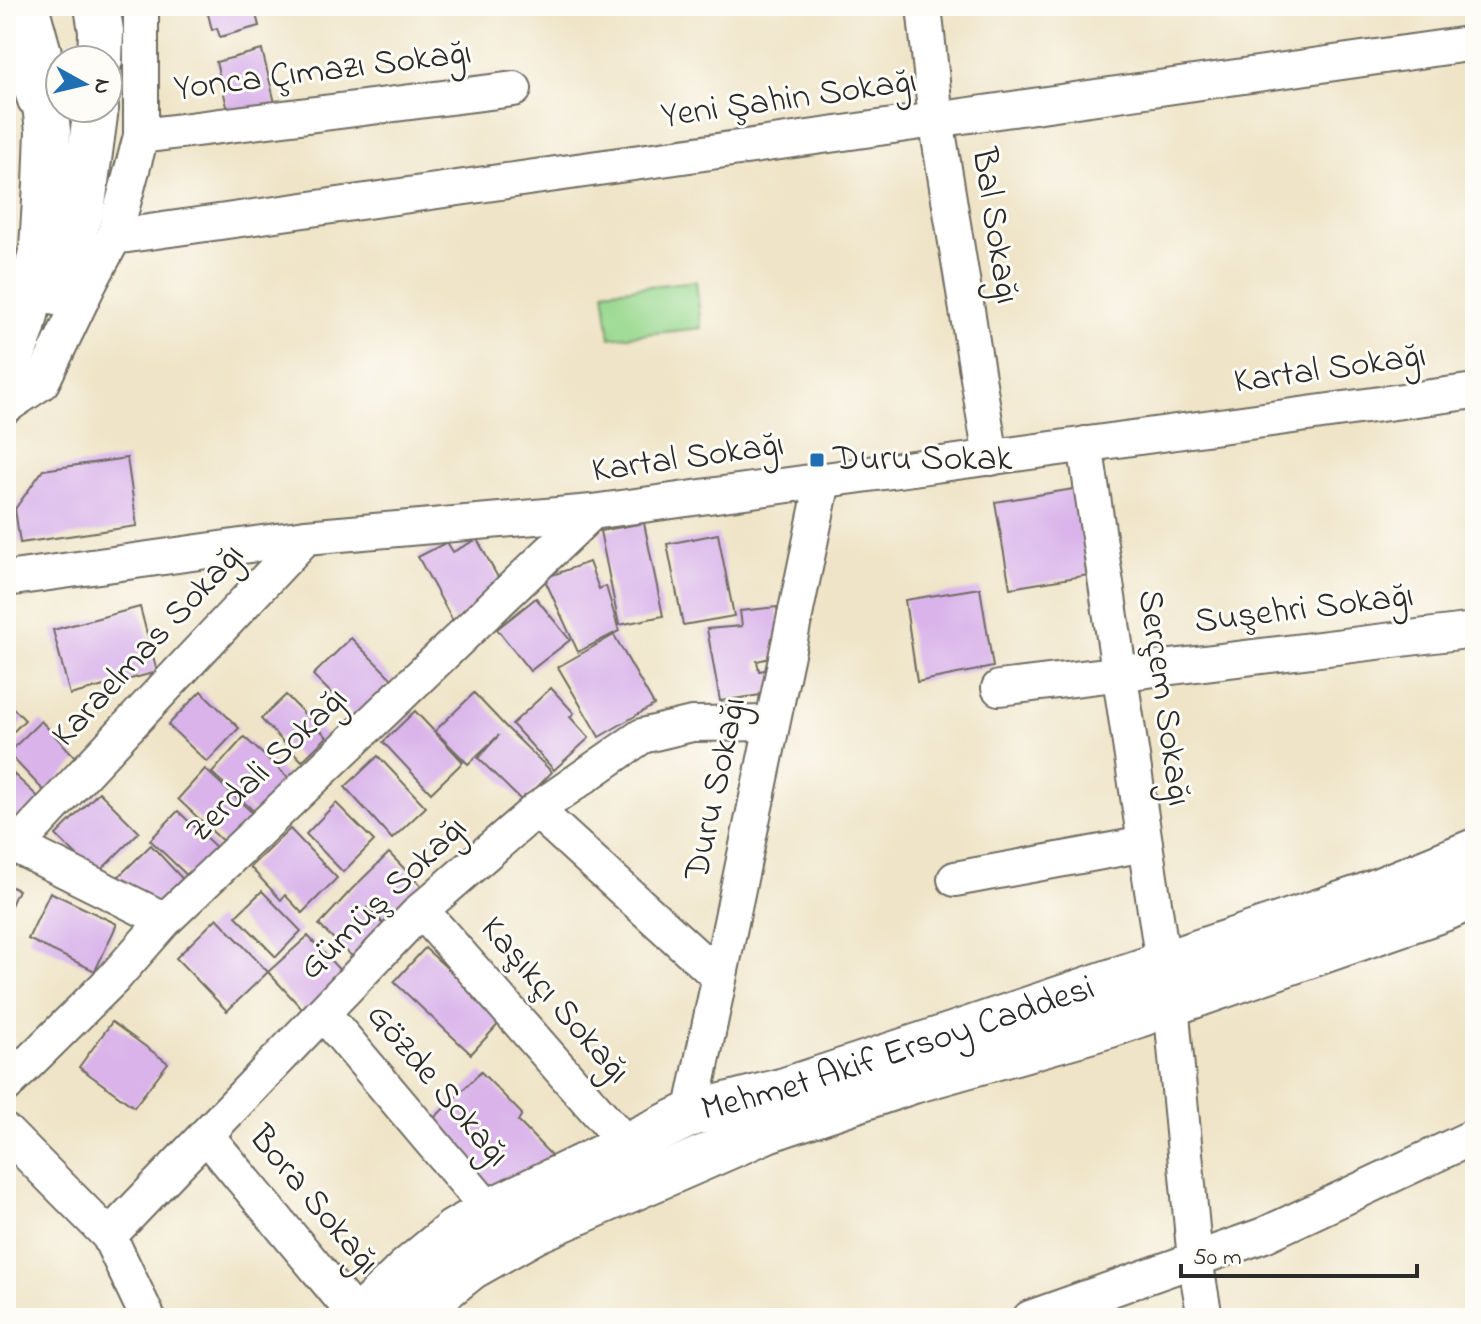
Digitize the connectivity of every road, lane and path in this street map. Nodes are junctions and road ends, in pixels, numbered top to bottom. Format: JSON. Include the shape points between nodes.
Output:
{"nodes":[{"id":1,"x":26,"y":6,"type":"edge"},
{"id":2,"x":97,"y":6,"type":"edge"},
{"id":3,"x":141,"y":6,"type":"edge"},
{"id":4,"x":924,"y":6,"type":"edge"},
{"id":5,"x":6,"y":42,"type":"edge"},
{"id":6,"x":1475,"y":43,"type":"edge"},
{"id":7,"x":101,"y":44,"type":"edge"},
{"id":8,"x":514,"y":89,"type":"dead end"},
{"id":9,"x":936,"y":119,"type":"junction"},
{"id":10,"x":94,"y":124,"type":"edge"},
{"id":11,"x":141,"y":136,"type":"junction"},
{"id":12,"x":47,"y":159,"type":"junction"},
{"id":13,"x":114,"y":237,"type":"junction"},
{"id":14,"x":6,"y":372,"type":"edge"},
{"id":15,"x":6,"y":391,"type":"edge"},
{"id":16,"x":1475,"y":391,"type":"edge"},
{"id":17,"x":6,"y":406,"type":"edge"},
{"id":18,"x":1085,"y":444,"type":"junction"},
{"id":19,"x":991,"y":458,"type":"junction"},
{"id":20,"x":823,"y":481,"type":"junction"},
{"id":21,"x":592,"y":512,"type":"junction"},
{"id":22,"x":306,"y":537,"type":"junction"},
{"id":23,"x":6,"y":579,"type":"edge"},
{"id":24,"x":1475,"y":630,"type":"edge"},
{"id":25,"x":1119,"y":673,"type":"junction"},
{"id":26,"x":999,"y":688,"type":"dead end"},
{"id":27,"x":772,"y":723,"type":"junction"},
{"id":28,"x":536,"y":810,"type":"junction"},
{"id":29,"x":11,"y":843,"type":"edge"},
{"id":30,"x":1145,"y":844,"type":"junction"},
{"id":31,"x":1475,"y":851,"type":"edge"},
{"id":32,"x":955,"y":879,"type":"dead end"},
{"id":33,"x":1475,"y":895,"type":"edge"},
{"id":34,"x":421,"y":910,"type":"junction"},
{"id":35,"x":165,"y":920,"type":"junction"},
{"id":36,"x":719,"y":977,"type":"junction"},
{"id":37,"x":1167,"y":983,"type":"junction"},
{"id":38,"x":323,"y":1013,"type":"junction"},
{"id":39,"x":8,"y":1081,"type":"edge"},
{"id":40,"x":691,"y":1114,"type":"junction"},
{"id":41,"x":6,"y":1132,"type":"edge"},
{"id":42,"x":206,"y":1135,"type":"junction"},
{"id":43,"x":1475,"y":1136,"type":"edge"},
{"id":44,"x":627,"y":1145,"type":"junction"},
{"id":45,"x":490,"y":1211,"type":"junction"},
{"id":46,"x":109,"y":1236,"type":"junction"},
{"id":47,"x":1195,"y":1260,"type":"junction"},
{"id":48,"x":148,"y":1318,"type":"edge"},
{"id":49,"x":358,"y":1318,"type":"edge"},
{"id":50,"x":407,"y":1318,"type":"edge"},
{"id":51,"x":1030,"y":1318,"type":"edge"},
{"id":52,"x":1205,"y":1318,"type":"edge"}],
"edges":[{"from":1,"to":12,"type":"main road","via":[[39,53]]},
{"from":2,"to":7,"type":"main road"},
{"from":3,"to":11,"type":"street"},
{"from":4,"to":9,"type":"street","name":"Bal Sokağı"},
{"from":5,"to":12,"type":"lane"},
{"from":6,"to":9,"type":"street","name":"Yeni Şahin Sokağı"},
{"from":8,"to":11,"type":"street","name":"Yonca Çımazı Sokağı"},
{"from":9,"to":13,"type":"street","name":"Yeni Şahin Sokağı"},
{"from":9,"to":19,"type":"street","name":"Bal Sokağı"},
{"from":10,"to":15,"type":"main road","via":[[83,204],[59,284],[34,349]]},
{"from":11,"to":13,"type":"street"},
{"from":12,"to":14,"type":"main road","via":[[42,248]]},
{"from":13,"to":17,"type":"street","via":[[42,382]]},
{"from":16,"to":18,"type":"street","name":"Kartal Sokağı"},
{"from":18,"to":19,"type":"street","name":"Kartal Sokağı"},
{"from":18,"to":25,"type":"street","name":"Serçem Sokağı"},
{"from":19,"to":20,"type":"street","name":"Kartal Sokağı"},
{"from":20,"to":21,"type":"street","name":"Kartal Sokağı"},
{"from":20,"to":27,"type":"street","name":"Duru Sokağı"},
{"from":21,"to":22,"type":"street","name":"Kartal Sokağı"},
{"from":21,"to":35,"type":"street","name":"Zerdali Sokağı"},
{"from":22,"to":23,"type":"street","name":"Kartal Sokağı"},
{"from":22,"to":29,"type":"street","name":"Karaelmas Sokağı"},
{"from":24,"to":25,"type":"street","name":"Suşehri Sokağı"},
{"from":25,"to":26,"type":"street","name":"Suşehri Sokağı"},
{"from":25,"to":30,"type":"street","name":"Serçem Sokağı"},
{"from":27,"to":28,"type":"street","name":"Gümüş Sokağı","via":[[692,724],[642,736]]},
{"from":27,"to":36,"type":"street","name":"Duru Sokağı"},
{"from":28,"to":34,"type":"street","name":"Gümüş Sokağı"},
{"from":28,"to":36,"type":"street"},
{"from":29,"to":35,"type":"street"},
{"from":30,"to":32,"type":"street"},
{"from":30,"to":37,"type":"street","name":"Serçem Sokağı"},
{"from":31,"to":37,"type":"main road","name":"Mehmet Akif Ersoy Caddesi"},
{"from":33,"to":37,"type":"main road","name":"Mehmet Akif Ersoy Caddesi","via":[[1446,908]]},
{"from":34,"to":38,"type":"street","name":"Gümüş Sokağı"},
{"from":34,"to":44,"type":"street","name":"Kaşıkçı Sokağı"},
{"from":35,"to":39,"type":"street","name":"Zerdali Sokağı"},
{"from":36,"to":40,"type":"street","name":"Duru Sokağı"},
{"from":37,"to":40,"type":"main road","name":"Mehmet Akif Ersoy Caddesi"},
{"from":37,"to":47,"type":"street","name":"Serçem Sokağı"},
{"from":37,"to":50,"type":"main road","name":"Mehmet Akif Ersoy Caddesi","via":[[1110,1025],[913,1081],[767,1130],[535,1231],[471,1267]]},
{"from":38,"to":42,"type":"street","name":"Gümüş Sokağı"},
{"from":38,"to":45,"type":"street","name":"Gözde Sokağı"},
{"from":40,"to":44,"type":"main road","name":"Mehmet Akif Ersoy Caddesi"},
{"from":41,"to":46,"type":"street"},
{"from":42,"to":46,"type":"street","name":"Gümüş Sokağı"},
{"from":42,"to":49,"type":"street","name":"Bora Sokağı"},
{"from":43,"to":47,"type":"street","via":[[1264,1235]]},
{"from":44,"to":45,"type":"main road","name":"Mehmet Akif Ersoy Caddesi"},
{"from":45,"to":49,"type":"main road","name":"Mehmet Akif Ersoy Caddesi","via":[[455,1231]]},
{"from":46,"to":48,"type":"street"},
{"from":47,"to":51,"type":"street"},
{"from":47,"to":52,"type":"street","name":"Serçem Sokağı"}]}
